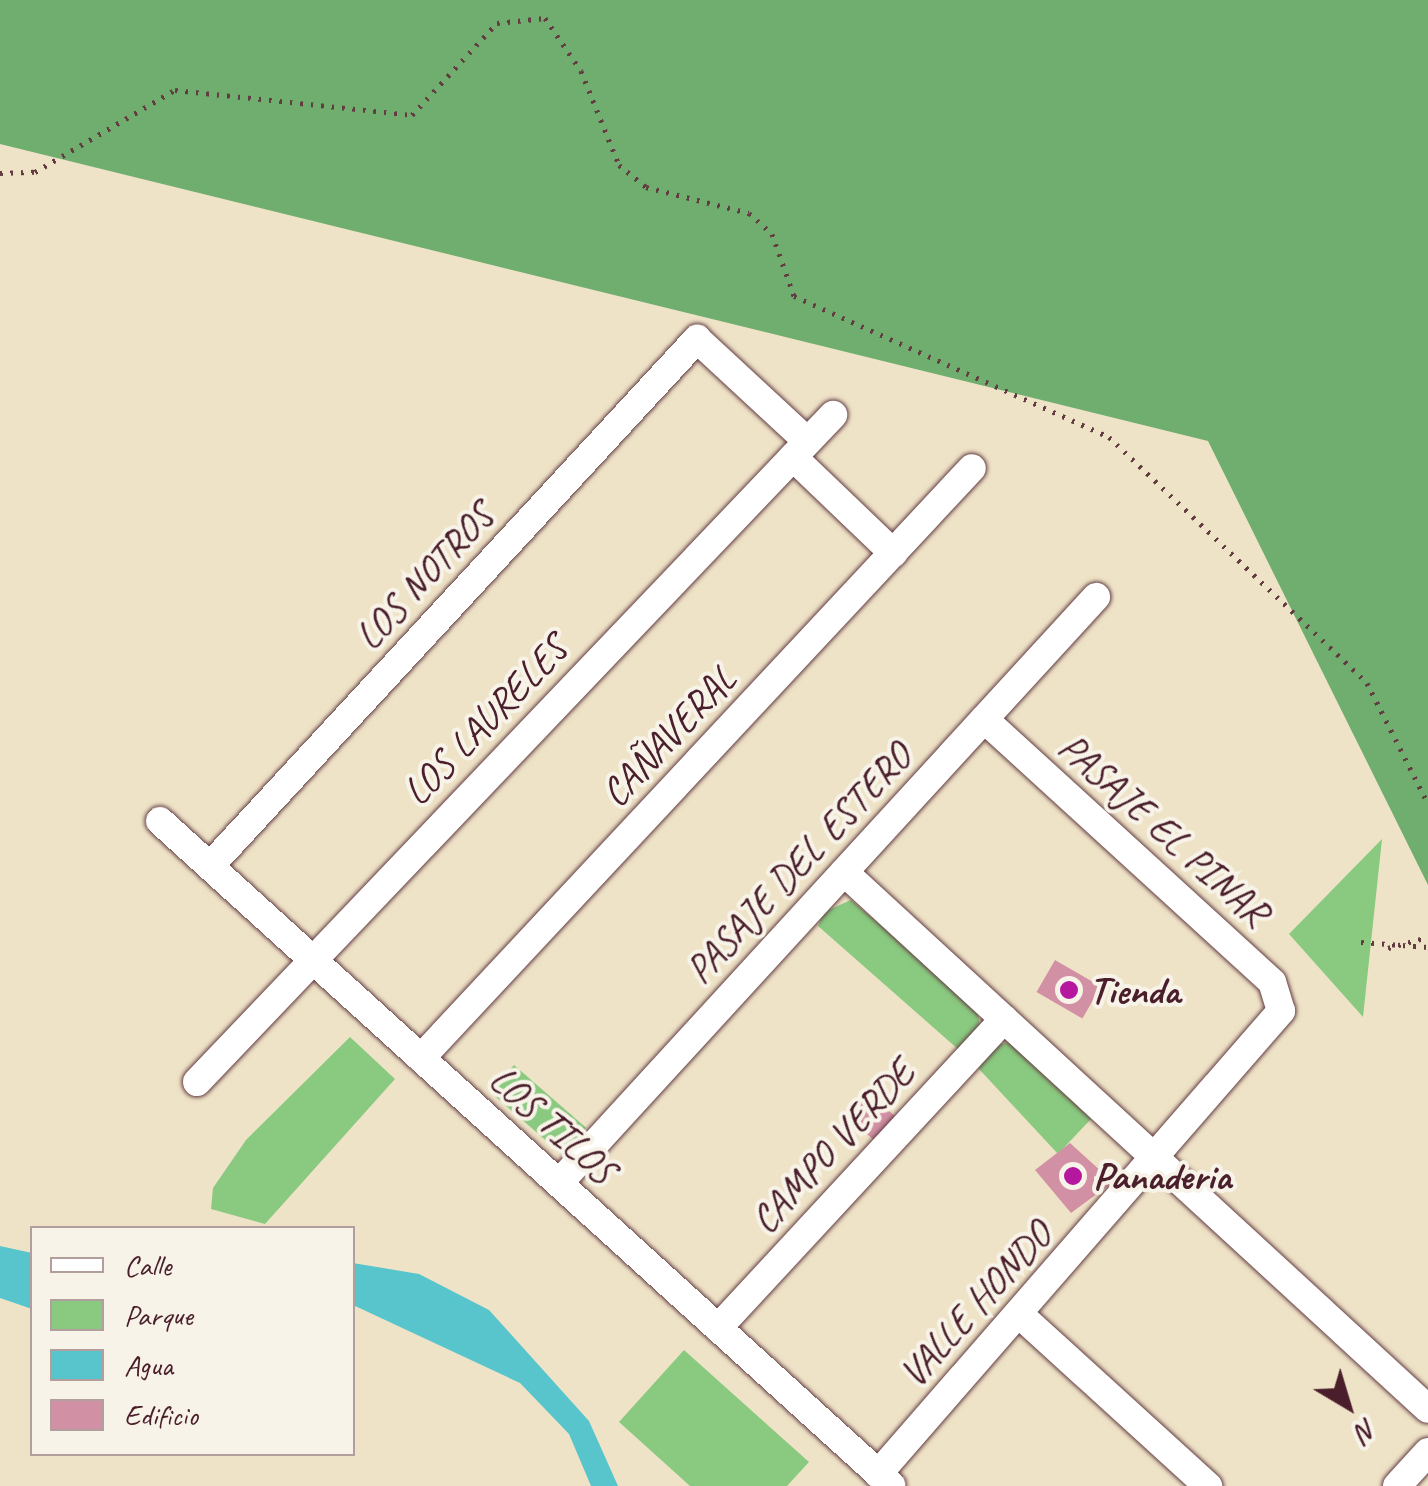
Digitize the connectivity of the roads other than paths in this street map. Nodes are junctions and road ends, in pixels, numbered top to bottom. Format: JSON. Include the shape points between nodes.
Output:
{"nodes":[{"id":1,"x":833,"y":415,"type":"dead end"},
{"id":2,"x":800,"y":449,"type":"junction"},
{"id":3,"x":972,"y":468,"type":"dead end"},
{"id":4,"x":893,"y":554,"type":"junction"},
{"id":5,"x":1096,"y":597,"type":"dead end"},
{"id":6,"x":984,"y":720,"type":"junction"},
{"id":7,"x":160,"y":821,"type":"dead end"},
{"id":8,"x":210,"y":866,"type":"junction"},
{"id":9,"x":844,"y":872,"type":"junction"},
{"id":10,"x":312,"y":959,"type":"junction"},
{"id":11,"x":1282,"y":1004,"type":"joint"},
{"id":12,"x":1004,"y":1019,"type":"junction"},
{"id":13,"x":421,"y":1058,"type":"junction"},
{"id":14,"x":197,"y":1082,"type":"dead end"},
{"id":15,"x":1158,"y":1158,"type":"junction"},
{"id":16,"x":559,"y":1183,"type":"junction"},
{"id":17,"x":1019,"y":1314,"type":"junction"},
{"id":18,"x":718,"y":1328,"type":"junction"},
{"id":19,"x":1428,"y":1410,"type":"edge"},
{"id":20,"x":1426,"y":1457,"type":"edge"},
{"id":21,"x":885,"y":1480,"type":"edge"},
{"id":22,"x":1208,"y":1486,"type":"edge"},
{"id":23,"x":1397,"y":1486,"type":"edge"}],
"edges":[{"from":1,"to":2,"type":"street","name":"LOS LAURELES"},
{"from":2,"to":4,"type":"street"},
{"from":2,"to":8,"type":"street","name":"LOS NOTROS","via":[[697,339]]},
{"from":2,"to":10,"type":"street","name":"LOS LAURELES"},
{"from":3,"to":4,"type":"street","name":"CAÑAVERAL"},
{"from":4,"to":13,"type":"street","name":"CAÑAVERAL"},
{"from":5,"to":6,"type":"street","name":"PASAJE DEL ESTERO"},
{"from":6,"to":9,"type":"street","name":"PASAJE DEL ESTERO"},
{"from":6,"to":11,"type":"street","name":"PASAJE EL PINAR","via":[[1272,982]]},
{"from":7,"to":8,"type":"street","name":"LOS TILOS"},
{"from":8,"to":10,"type":"street","name":"LOS TILOS"},
{"from":9,"to":12,"type":"street"},
{"from":9,"to":16,"type":"street","name":"PASAJE DEL ESTERO"},
{"from":10,"to":13,"type":"street","name":"LOS TILOS"},
{"from":10,"to":14,"type":"street","name":"LOS LAURELES"},
{"from":11,"to":15,"type":"street","name":"VALLE HONDO","via":[[1275,1026]]},
{"from":12,"to":15,"type":"street"},
{"from":12,"to":18,"type":"street","name":"CAMPO VERDE"},
{"from":13,"to":16,"type":"street","name":"LOS TILOS"},
{"from":15,"to":17,"type":"street","name":"VALLE HONDO"},
{"from":15,"to":19,"type":"street"},
{"from":16,"to":18,"type":"street","name":"LOS TILOS"},
{"from":17,"to":21,"type":"street","name":"VALLE HONDO"},
{"from":17,"to":22,"type":"street"},
{"from":18,"to":21,"type":"street","name":"LOS TILOS"},
{"from":20,"to":23,"type":"street"}]}
